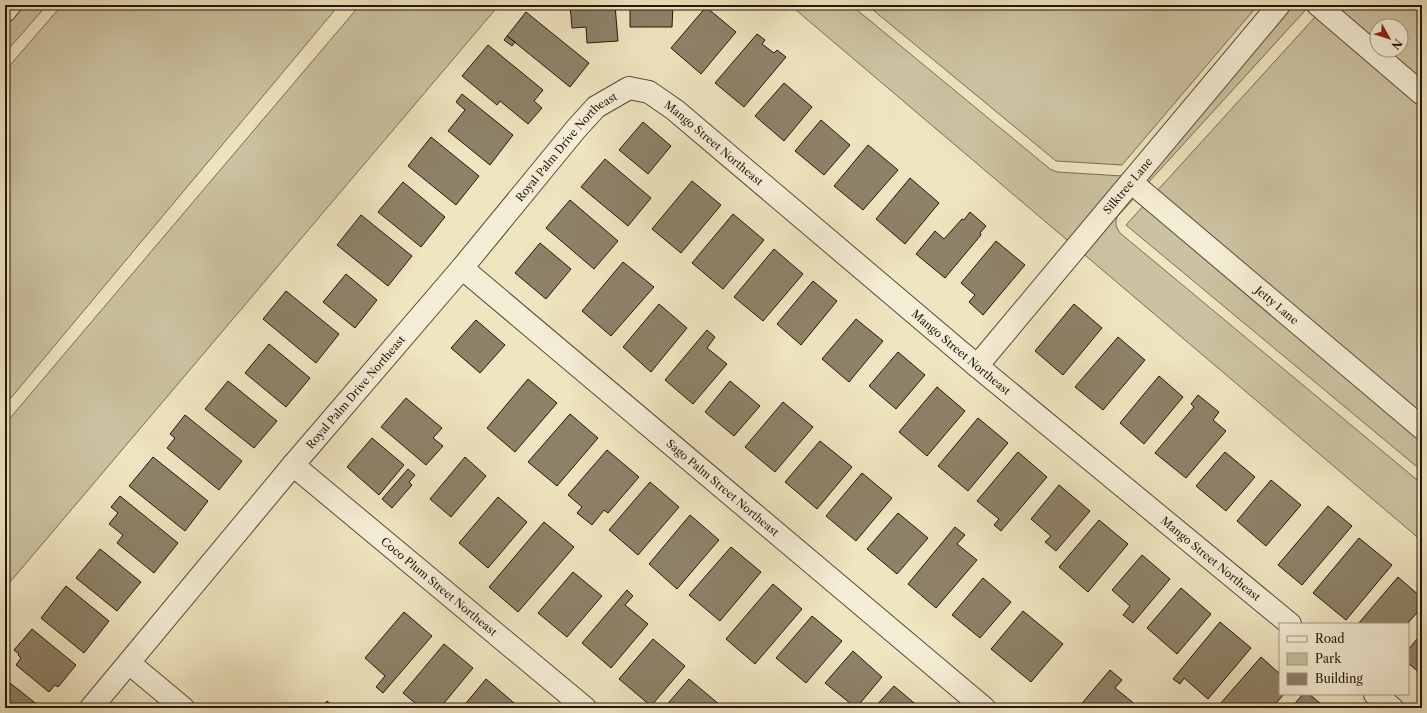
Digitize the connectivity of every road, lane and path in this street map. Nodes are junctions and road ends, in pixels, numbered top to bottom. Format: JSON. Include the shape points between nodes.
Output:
{"nodes":[{"id":1,"x":10,"y":5,"type":"edge"},
{"id":2,"x":1279,"y":5,"type":"edge"},
{"id":3,"x":1318,"y":5,"type":"edge"},
{"id":4,"x":5,"y":11,"type":"edge"},
{"id":5,"x":629,"y":88,"type":"joint"},
{"id":6,"x":1422,"y":94,"type":"edge"},
{"id":7,"x":1130,"y":182,"type":"junction"},
{"id":8,"x":462,"y":268,"type":"junction"},
{"id":9,"x":977,"y":366,"type":"junction"},
{"id":10,"x":1422,"y":428,"type":"edge"},
{"id":11,"x":293,"y":465,"type":"junction"},
{"id":12,"x":1289,"y":623,"type":"edge"},
{"id":13,"x":129,"y":663,"type":"junction"},
{"id":14,"x":1376,"y":695,"type":"edge"},
{"id":15,"x":91,"y":708,"type":"edge"},
{"id":16,"x":183,"y":708,"type":"edge"},
{"id":17,"x":584,"y":708,"type":"edge"},
{"id":18,"x":984,"y":708,"type":"edge"},
{"id":19,"x":1392,"y":708,"type":"edge"}],
"edges":[{"from":1,"to":4,"type":"street"},
{"from":2,"to":7,"type":"street","name":"Silktree Lane"},
{"from":3,"to":6,"type":"street"},
{"from":5,"to":8,"type":"street","name":"Royal Palm Drive Northeast","via":[[596,107]]},
{"from":5,"to":9,"type":"street","name":"Mango Street Northeast","via":[[649,92],[675,110]]},
{"from":7,"to":9,"type":"street","name":"Silktree Lane"},
{"from":7,"to":10,"type":"street","name":"Jetty Lane"},
{"from":8,"to":11,"type":"street","name":"Royal Palm Drive Northeast"},
{"from":8,"to":18,"type":"street","name":"Sago Palm Street Northeast"},
{"from":9,"to":12,"type":"street","name":"Mango Street Northeast"},
{"from":11,"to":13,"type":"street","name":"Royal Palm Drive Northeast"},
{"from":11,"to":17,"type":"street","name":"Coco Plum Street Northeast"},
{"from":13,"to":15,"type":"street","name":"Royal Palm Drive Northeast"},
{"from":13,"to":16,"type":"street"},
{"from":14,"to":19,"type":"street"}]}
